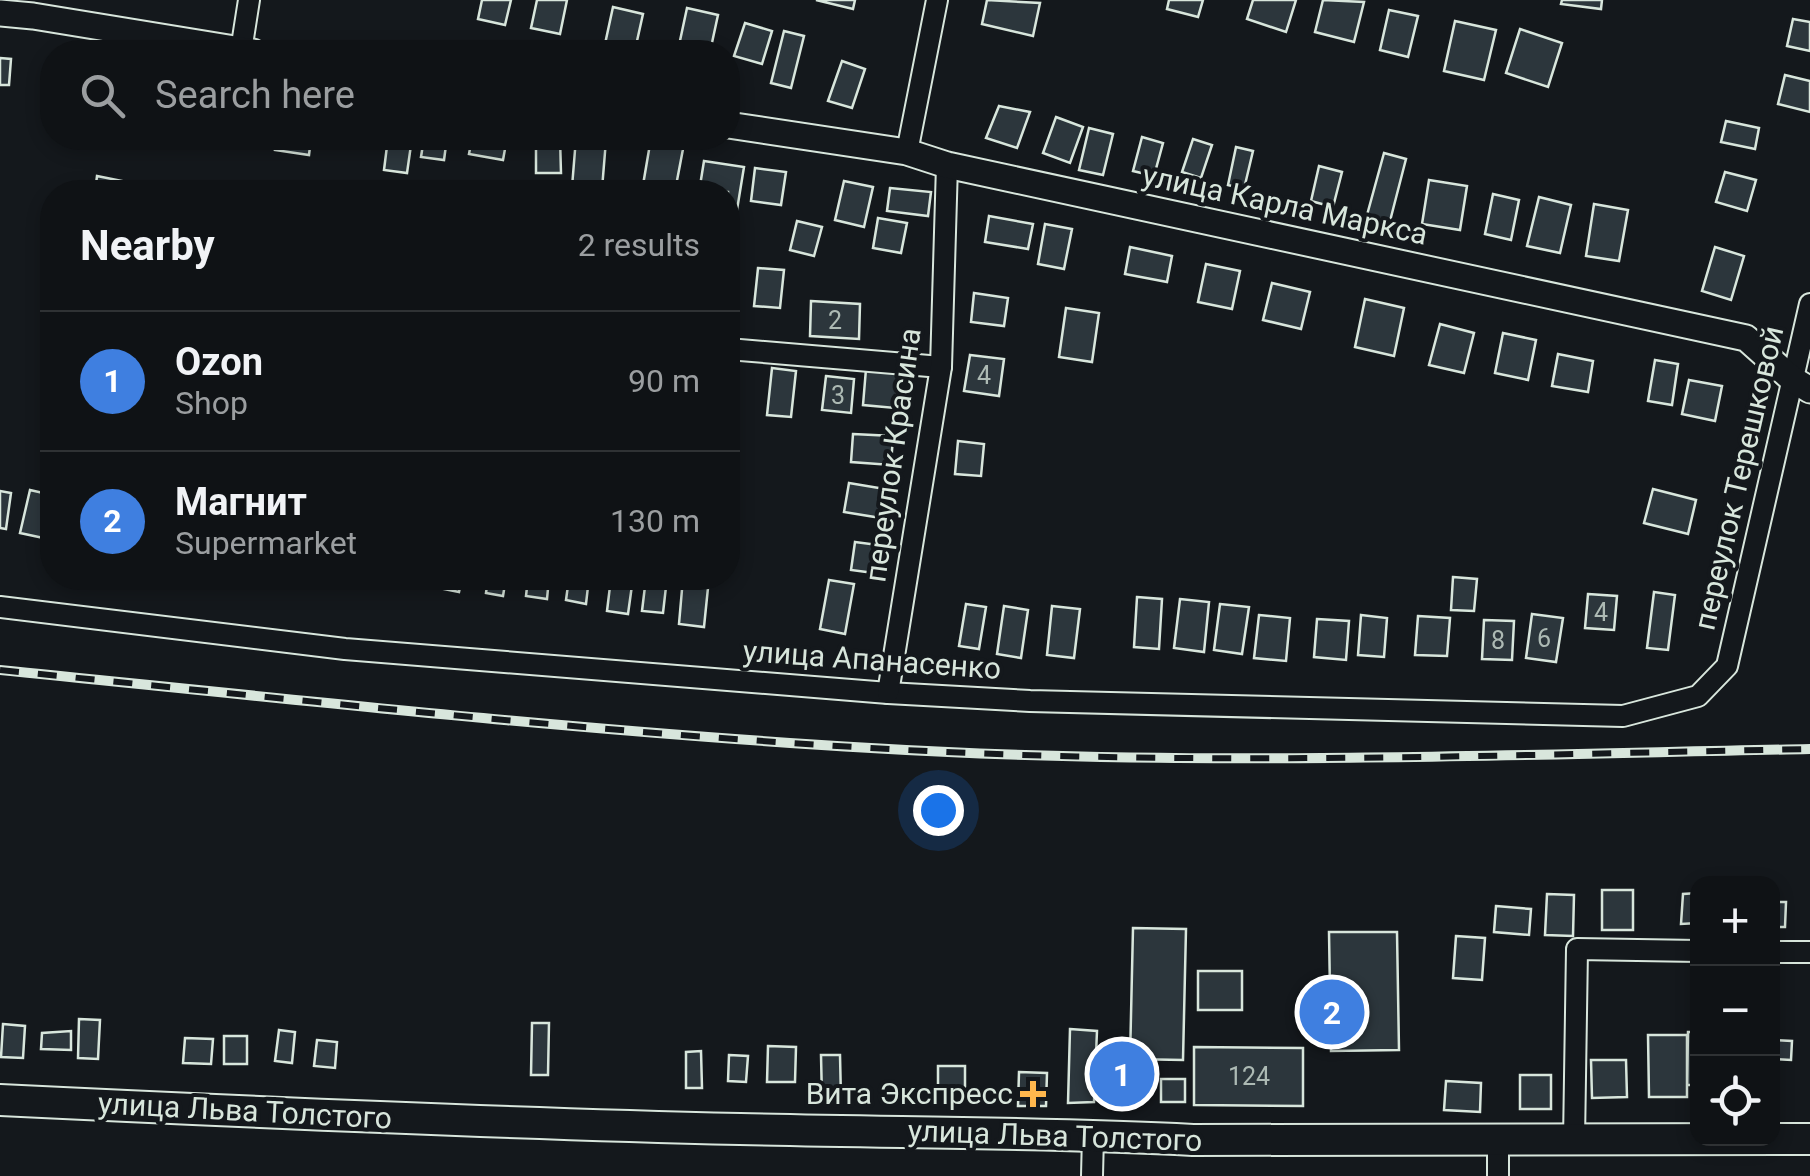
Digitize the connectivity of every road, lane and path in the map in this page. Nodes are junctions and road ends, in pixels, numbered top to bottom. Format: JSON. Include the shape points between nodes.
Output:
{"nodes":[{"id":1,"x":249,"y":0,"type":"edge"},
{"id":2,"x":937,"y":0,"type":"edge"},
{"id":3,"x":34,"y":8,"type":"edge"},
{"id":4,"x":0,"y":14,"type":"edge"},
{"id":5,"x":189,"y":40,"type":"edge"},
{"id":6,"x":247,"y":40,"type":"edge"},
{"id":7,"x":740,"y":127,"type":"edge"},
{"id":8,"x":906,"y":152,"type":"junction"},
{"id":9,"x":947,"y":165,"type":"junction"},
{"id":10,"x":1810,"y":304,"type":"edge"},
{"id":11,"x":740,"y":350,"type":"edge"},
{"id":12,"x":941,"y":367,"type":"junction"},
{"id":13,"x":1801,"y":384,"type":"edge"},
{"id":14,"x":0,"y":607,"type":"edge"},
{"id":15,"x":1728,"y":666,"type":"joint"},
{"id":16,"x":888,"y":693,"type":"junction"},
{"id":17,"x":1690,"y":951,"type":"edge"},
{"id":18,"x":1780,"y":952,"type":"edge"},
{"id":19,"x":1810,"y":952,"type":"edge"},
{"id":20,"x":0,"y":1100,"type":"edge"},
{"id":21,"x":1094,"y":1135,"type":"junction"},
{"id":22,"x":1810,"y":1139,"type":"edge"},
{"id":23,"x":1574,"y":1141,"type":"junction"},
{"id":24,"x":1498,"y":1142,"type":"junction"},
{"id":25,"x":1092,"y":1176,"type":"edge"},
{"id":26,"x":1498,"y":1176,"type":"edge"}],
"edges":[{"from":1,"to":6,"type":"street"},
{"from":2,"to":8,"type":"street"},
{"from":3,"to":4,"type":"street"},
{"from":3,"to":5,"type":"street"},
{"from":7,"to":8,"type":"street","name":"улица Карла Маркса"},
{"from":8,"to":9,"type":"street","name":"улица Карла Маркса"},
{"from":9,"to":12,"type":"street","name":"переулок Красина"},
{"from":9,"to":13,"type":"street","name":"улица Карла Маркса","via":[[1746,338]]},
{"from":10,"to":13,"type":"street","name":"переулок Терешковой"},
{"from":11,"to":12,"type":"street"},
{"from":12,"to":16,"type":"street","name":"переулок Красина"},
{"from":13,"to":15,"type":"street","name":"переулок Терешковой"},
{"from":14,"to":16,"type":"street","name":"улица Апанасенко","via":[[345,649]]},
{"from":15,"to":16,"type":"street","name":"улица Апанасенко","via":[[1698,696],[1622,716]]},
{"from":17,"to":23,"type":"street","via":[[1577,950]]},
{"from":18,"to":19,"type":"street"},
{"from":20,"to":21,"type":"main road","name":"улица Льва Толстого","via":[[316,1116]]},
{"from":21,"to":24,"type":"main road","name":"улица Льва Толстого"},
{"from":21,"to":25,"type":"street"},
{"from":22,"to":23,"type":"main road","name":"улица Льва Толстого"},
{"from":23,"to":24,"type":"main road","name":"улица Льва Толстого"},
{"from":24,"to":26,"type":"street"}]}
